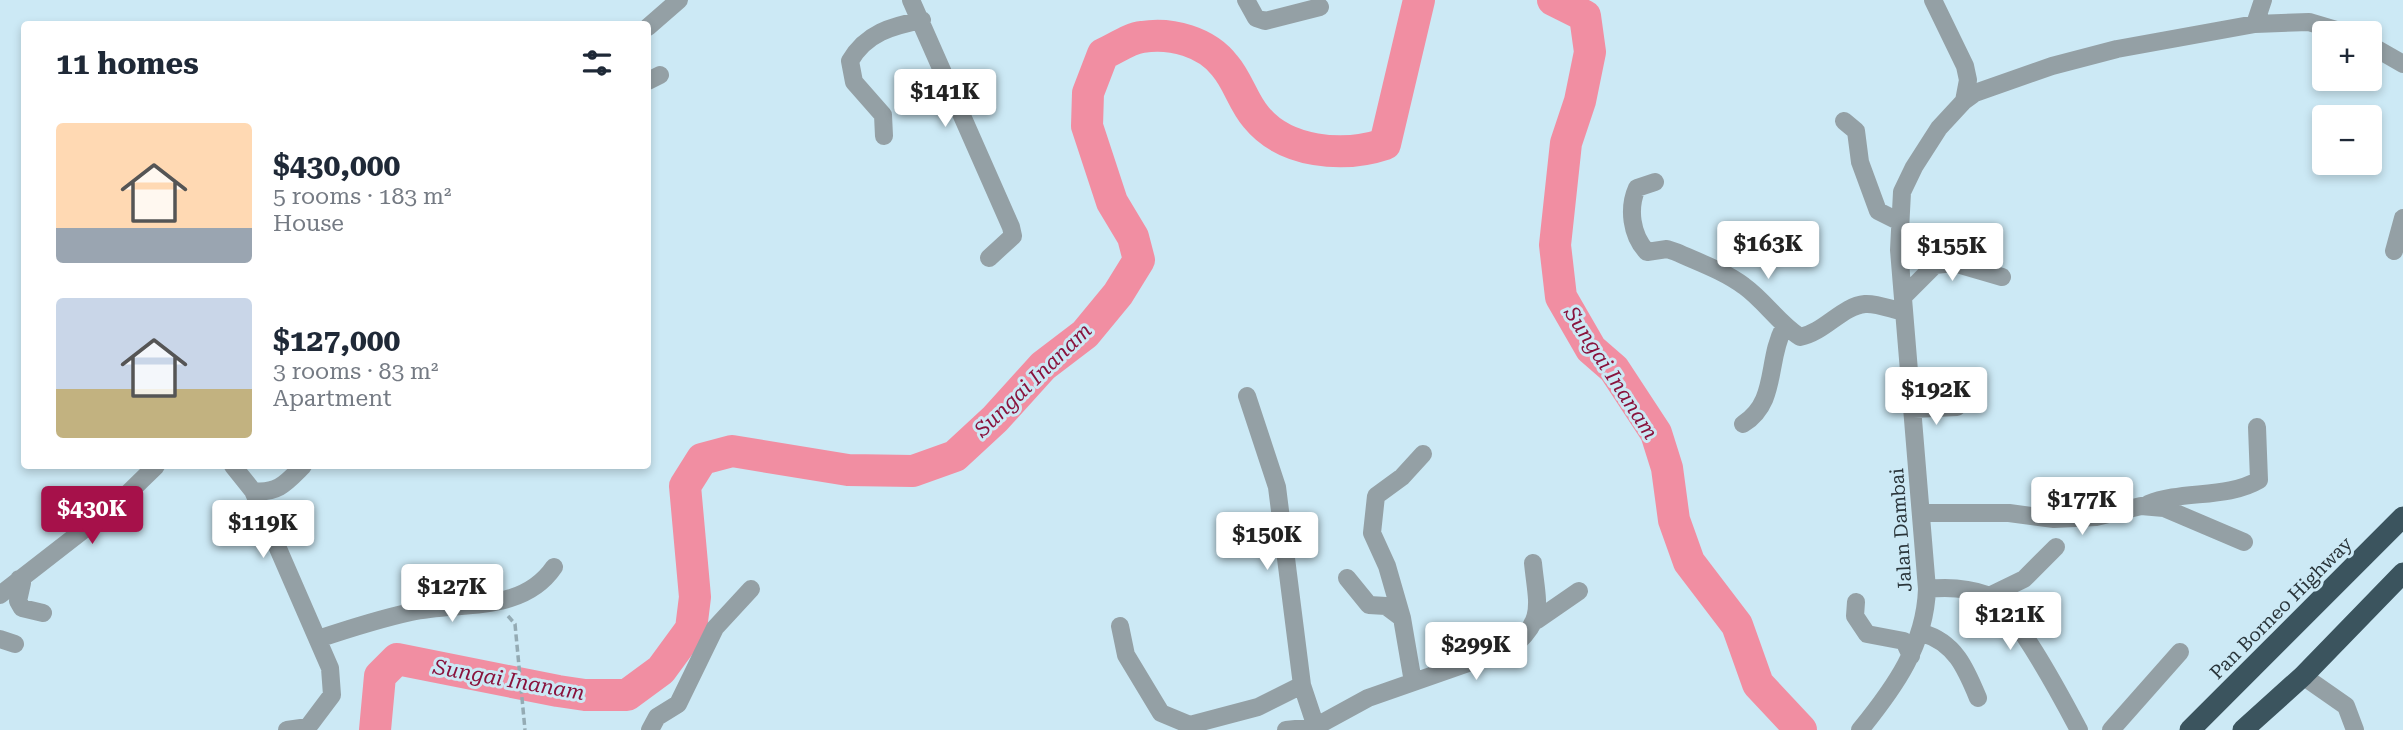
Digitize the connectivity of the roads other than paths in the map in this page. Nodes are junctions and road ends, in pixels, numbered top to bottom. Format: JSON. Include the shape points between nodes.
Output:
{"nodes":[{"id":1,"x":679,"y":0,"type":"edge"},
{"id":2,"x":911,"y":0,"type":"edge"},
{"id":3,"x":1246,"y":0,"type":"edge"},
{"id":4,"x":1933,"y":0,"type":"edge"},
{"id":5,"x":2263,"y":0,"type":"edge"},
{"id":6,"x":1320,"y":7,"type":"dead end"},
{"id":7,"x":922,"y":20,"type":"junction"},
{"id":8,"x":2312,"y":23,"type":"edge"},
{"id":9,"x":651,"y":24,"type":"edge"},
{"id":10,"x":2255,"y":24,"type":"junction"},
{"id":11,"x":2382,"y":50,"type":"edge"},
{"id":12,"x":2399,"y":58,"type":"edge"},
{"id":13,"x":1964,"y":102,"type":"junction"},
{"id":14,"x":1844,"y":121,"type":"dead end"},
{"id":15,"x":884,"y":136,"type":"dead end"},
{"id":16,"x":1655,"y":182,"type":"dead end"},
{"id":17,"x":2403,"y":218,"type":"edge"},
{"id":18,"x":1900,"y":222,"type":"junction"},
{"id":19,"x":2394,"y":251,"type":"dead end"},
{"id":20,"x":989,"y":258,"type":"dead end"},
{"id":21,"x":2002,"y":277,"type":"dead end"},
{"id":22,"x":1904,"y":304,"type":"junction"},
{"id":23,"x":1784,"y":327,"type":"junction"},
{"id":24,"x":1247,"y":396,"type":"dead end"},
{"id":25,"x":1957,"y":407,"type":"dead end"},
{"id":26,"x":1913,"y":409,"type":"junction"},
{"id":27,"x":1743,"y":424,"type":"dead end"},
{"id":28,"x":2257,"y":427,"type":"dead end"},
{"id":29,"x":1423,"y":454,"type":"dead end"},
{"id":30,"x":153,"y":469,"type":"edge"},
{"id":31,"x":235,"y":469,"type":"edge"},
{"id":32,"x":300,"y":469,"type":"edge"},
{"id":33,"x":253,"y":491,"type":"junction"},
{"id":34,"x":2141,"y":506,"type":"junction"},
{"id":35,"x":1921,"y":513,"type":"junction"},
{"id":36,"x":2403,"y":517,"type":"edge"},
{"id":37,"x":2244,"y":542,"type":"dead end"},
{"id":38,"x":2056,"y":547,"type":"dead end"},
{"id":39,"x":1533,"y":563,"type":"dead end"},
{"id":40,"x":554,"y":567,"type":"dead end"},
{"id":41,"x":2403,"y":573,"type":"edge"},
{"id":42,"x":1347,"y":578,"type":"dead end"},
{"id":43,"x":19,"y":579,"type":"junction"},
{"id":44,"x":751,"y":589,"type":"dead end"},
{"id":45,"x":1927,"y":589,"type":"junction"},
{"id":46,"x":1579,"y":591,"type":"dead end"},
{"id":47,"x":0,"y":595,"type":"edge"},
{"id":48,"x":1989,"y":596,"type":"junction"},
{"id":49,"x":1856,"y":603,"type":"dead end"},
{"id":50,"x":43,"y":613,"type":"dead end"},
{"id":51,"x":1402,"y":618,"type":"junction"},
{"id":52,"x":1537,"y":620,"type":"junction"},
{"id":53,"x":1121,"y":626,"type":"dead end"},
{"id":54,"x":1922,"y":633,"type":"junction"},
{"id":55,"x":317,"y":639,"type":"junction"},
{"id":56,"x":2180,"y":652,"type":"dead end"},
{"id":57,"x":1911,"y":656,"type":"junction"},
{"id":58,"x":2303,"y":676,"type":"junction"},
{"id":59,"x":1413,"y":682,"type":"junction"},
{"id":60,"x":1301,"y":685,"type":"junction"},
{"id":61,"x":1978,"y":698,"type":"dead end"},
{"id":62,"x":1316,"y":729,"type":"edge"},
{"id":63,"x":1861,"y":729,"type":"edge"},
{"id":64,"x":287,"y":730,"type":"edge"},
{"id":65,"x":650,"y":730,"type":"edge"},
{"id":66,"x":1286,"y":730,"type":"edge"},
{"id":67,"x":2079,"y":730,"type":"edge"},
{"id":68,"x":2111,"y":730,"type":"edge"},
{"id":69,"x":2190,"y":730,"type":"edge"},
{"id":70,"x":2243,"y":730,"type":"edge"},
{"id":71,"x":2355,"y":730,"type":"edge"}],
"edges":[{"from":1,"to":9,"type":"street"},
{"from":2,"to":7,"type":"street"},
{"from":3,"to":6,"type":"street","via":[[1256,18],[1265,21]]},
{"from":4,"to":13,"type":"street","via":[[1965,66]]},
{"from":5,"to":10,"type":"street"},
{"from":7,"to":15,"type":"street","via":[[870,38],[850,61],[854,82],[883,115]]},
{"from":7,"to":20,"type":"street","via":[[1013,236]]},
{"from":8,"to":10,"type":"street","name":"Jalan Dambai"},
{"from":10,"to":13,"type":"street","name":"Jalan Dambai","via":[[2078,59],[1998,84]]},
{"from":11,"to":12,"type":"street"},
{"from":13,"to":18,"type":"street","name":"Jalan Dambai","via":[[1939,128],[1914,167],[1902,192]]},
{"from":14,"to":18,"type":"street","via":[[1856,131],[1860,162],[1878,211]]},
{"from":16,"to":23,"type":"street","via":[[1637,188],[1630,203],[1642,247],[1647,252],[1667,248],[1743,285]]},
{"from":17,"to":19,"type":"street"},
{"from":18,"to":22,"type":"street","name":"Jalan Dambai"},
{"from":21,"to":22,"type":"street","via":[[1954,263],[1935,265]]},
{"from":22,"to":23,"type":"street","via":[[1865,304],[1841,314],[1816,334],[1800,337]]},
{"from":22,"to":26,"type":"street","name":"Jalan Dambai"},
{"from":23,"to":27,"type":"street","via":[[1774,346],[1770,388],[1756,416]]},
{"from":24,"to":60,"type":"street","via":[[1277,487]]},
{"from":25,"to":26,"type":"street"},
{"from":26,"to":35,"type":"street","name":"Jalan Dambai"},
{"from":28,"to":34,"type":"street","via":[[2259,480]]},
{"from":29,"to":51,"type":"street","via":[[1376,496],[1372,533]]},
{"from":30,"to":43,"type":"street","via":[[117,504]]},
{"from":31,"to":33,"type":"street"},
{"from":32,"to":33,"type":"street","via":[[282,487],[269,493]]},
{"from":33,"to":55,"type":"street"},
{"from":34,"to":35,"type":"street","via":[[2096,517],[2054,519],[2009,513]]},
{"from":34,"to":37,"type":"street","via":[[2174,511]]},
{"from":35,"to":45,"type":"street","name":"Jalan Dambai"},
{"from":36,"to":69,"type":"highway","name":"Pan Borneo Highway"},
{"from":38,"to":48,"type":"street","via":[[2024,579]]},
{"from":39,"to":52,"type":"street"},
{"from":40,"to":55,"type":"street","via":[[545,580],[498,603],[410,612]]},
{"from":41,"to":58,"type":"highway"},
{"from":42,"to":51,"type":"street","via":[[1369,605],[1386,606]]},
{"from":43,"to":47,"type":"street"},
{"from":43,"to":50,"type":"street","via":[[22,608]]},
{"from":44,"to":65,"type":"street","via":[[715,628],[678,704],[657,717]]},
{"from":45,"to":48,"type":"street","via":[[1948,587]]},
{"from":45,"to":54,"type":"street","name":"Jalan Dambai"},
{"from":46,"to":52,"type":"street"},
{"from":48,"to":67,"type":"street","via":[[2016,626]]},
{"from":49,"to":57,"type":"street","via":[[1855,616],[1867,634],[1904,641]]},
{"from":51,"to":59,"type":"street"},
{"from":52,"to":59,"type":"street","via":[[1511,648]]},
{"from":53,"to":60,"type":"street","via":[[1126,655],[1161,713],[1190,726],[1258,707]]},
{"from":54,"to":57,"type":"street","name":"Jalan Dambai"},
{"from":54,"to":61,"type":"street","via":[[1935,636],[1961,658]]},
{"from":55,"to":64,"type":"street","via":[[330,668],[332,695],[309,727]]},
{"from":56,"to":68,"type":"street"},
{"from":57,"to":63,"type":"street","name":"Jalan Dambai"},
{"from":58,"to":70,"type":"highway"},
{"from":58,"to":71,"type":"street","via":[[2347,706]]},
{"from":59,"to":62,"type":"street","via":[[1368,698]]},
{"from":60,"to":62,"type":"street"},
{"from":62,"to":66,"type":"street"}]}
